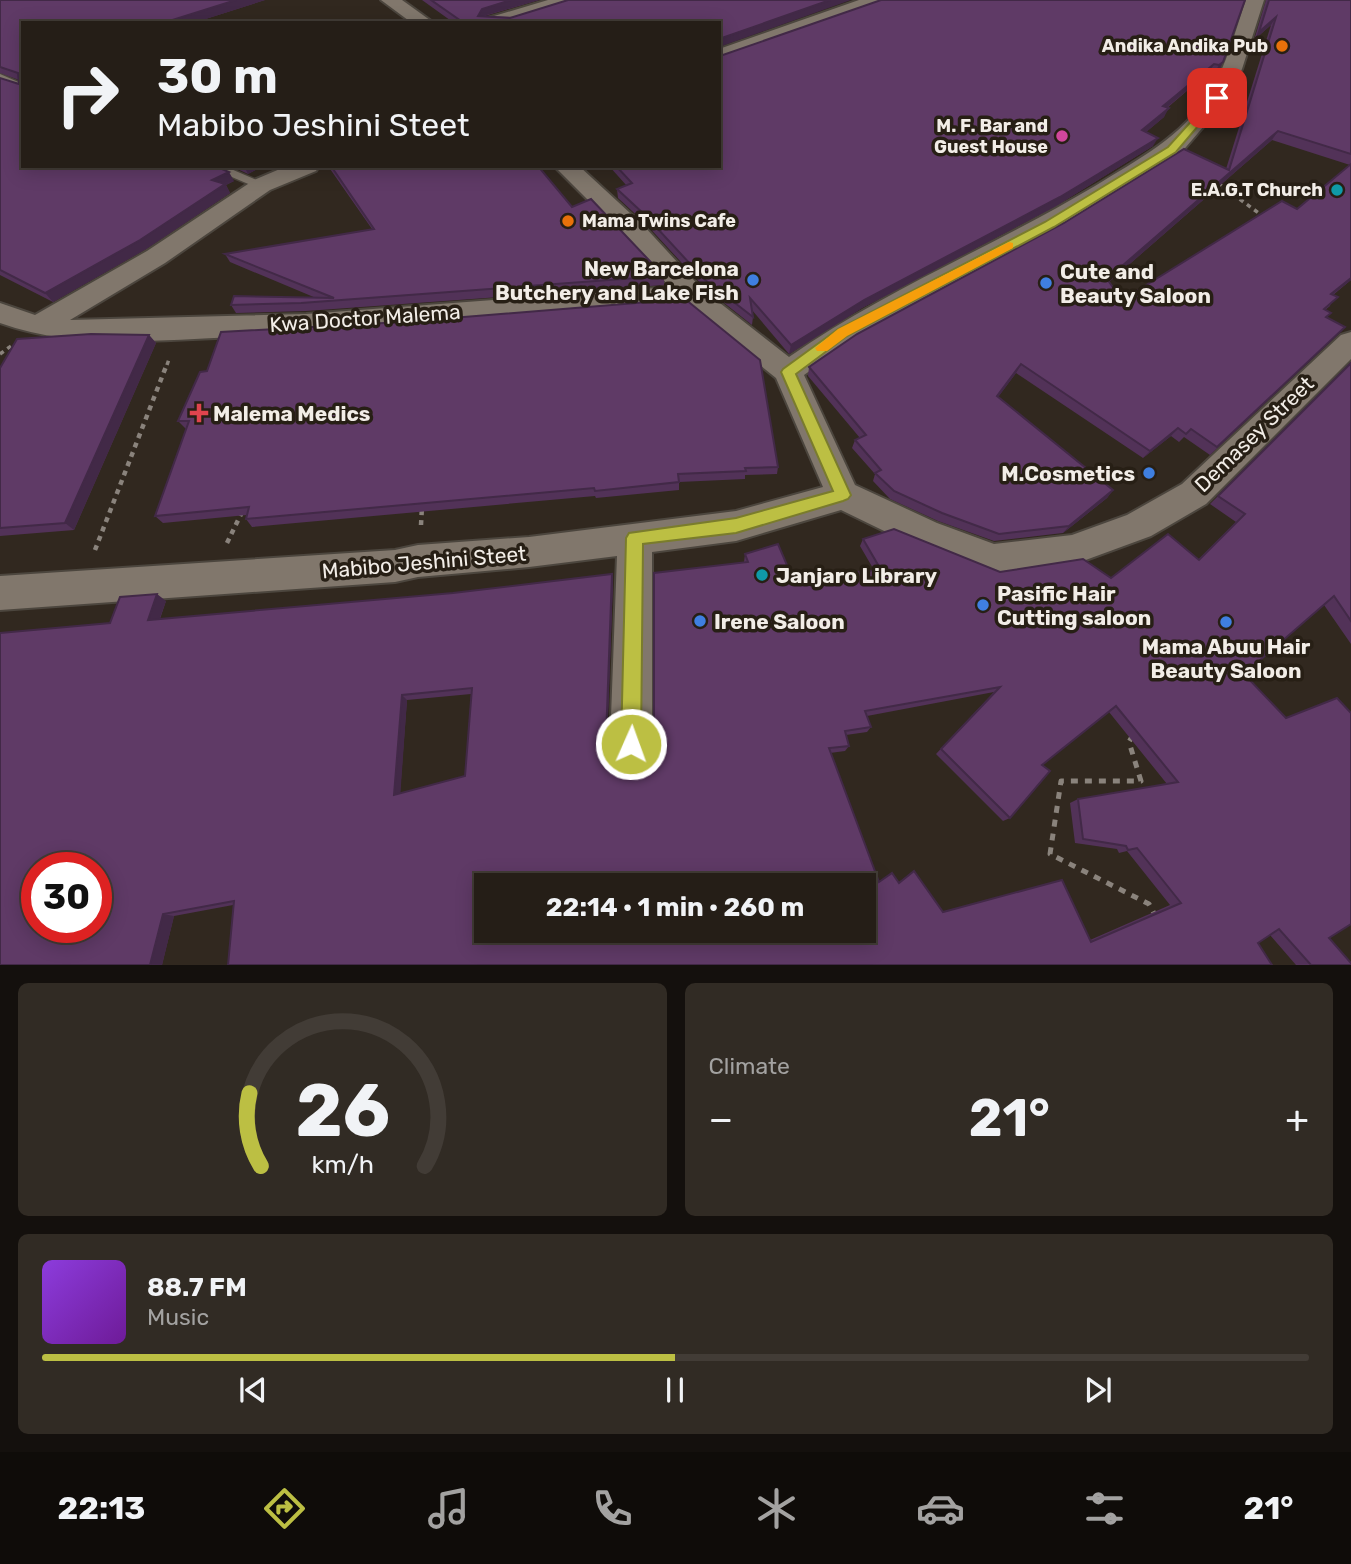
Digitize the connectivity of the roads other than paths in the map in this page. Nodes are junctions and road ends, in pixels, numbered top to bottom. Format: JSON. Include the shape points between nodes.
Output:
{"nodes":[{"id":1,"x":390,"y":0,"type":"edge"},
{"id":2,"x":567,"y":0,"type":"edge"},
{"id":3,"x":876,"y":0,"type":"edge"},
{"id":4,"x":1255,"y":0,"type":"edge"},
{"id":5,"x":422,"y":21,"type":"edge"},
{"id":6,"x":498,"y":21,"type":"edge"},
{"id":7,"x":721,"y":55,"type":"edge"},
{"id":8,"x":0,"y":77,"type":"edge"},
{"id":9,"x":21,"y":87,"type":"edge"},
{"id":10,"x":217,"y":168,"type":"edge"},
{"id":11,"x":303,"y":168,"type":"edge"},
{"id":12,"x":567,"y":168,"type":"edge"},
{"id":13,"x":262,"y":185,"type":"junction"},
{"id":14,"x":692,"y":295,"type":"junction"},
{"id":15,"x":0,"y":313,"type":"edge"},
{"id":16,"x":38,"y":326,"type":"junction"},
{"id":17,"x":1346,"y":354,"type":"edge"},
{"id":18,"x":788,"y":372,"type":"junction"},
{"id":19,"x":843,"y":495,"type":"junction"},
{"id":20,"x":635,"y":538,"type":"junction"},
{"id":21,"x":0,"y":593,"type":"edge"},
{"id":22,"x":631,"y":744,"type":"dead end"}],
"edges":[{"from":1,"to":5,"type":"street"},
{"from":2,"to":6,"type":"street"},
{"from":3,"to":7,"type":"street"},
{"from":4,"to":18,"type":"street","via":[[1232,69],[1217,98],[1172,149],[1049,224],[843,333]]},
{"from":8,"to":9,"type":"lane"},
{"from":10,"to":13,"type":"lane"},
{"from":11,"to":13,"type":"street"},
{"from":12,"to":14,"type":"street","via":[[634,231]]},
{"from":13,"to":16,"type":"street","via":[[156,257]]},
{"from":14,"to":16,"type":"street","name":"Kwa Doctor Malema","via":[[306,324],[79,331]]},
{"from":14,"to":18,"type":"street"},
{"from":15,"to":16,"type":"street","name":"Kwa Doctor Malema"},
{"from":17,"to":19,"type":"street","name":"Demasey Street","via":[[1194,494],[1139,526],[1072,550],[994,560]]},
{"from":18,"to":19,"type":"street"},
{"from":19,"to":20,"type":"street","name":"Mabibo Jeshini Steet","via":[[736,526]]},
{"from":20,"to":21,"type":"street","name":"Mabibo Jeshini Steet","via":[[395,566]]},
{"from":20,"to":22,"type":"street"}]}
